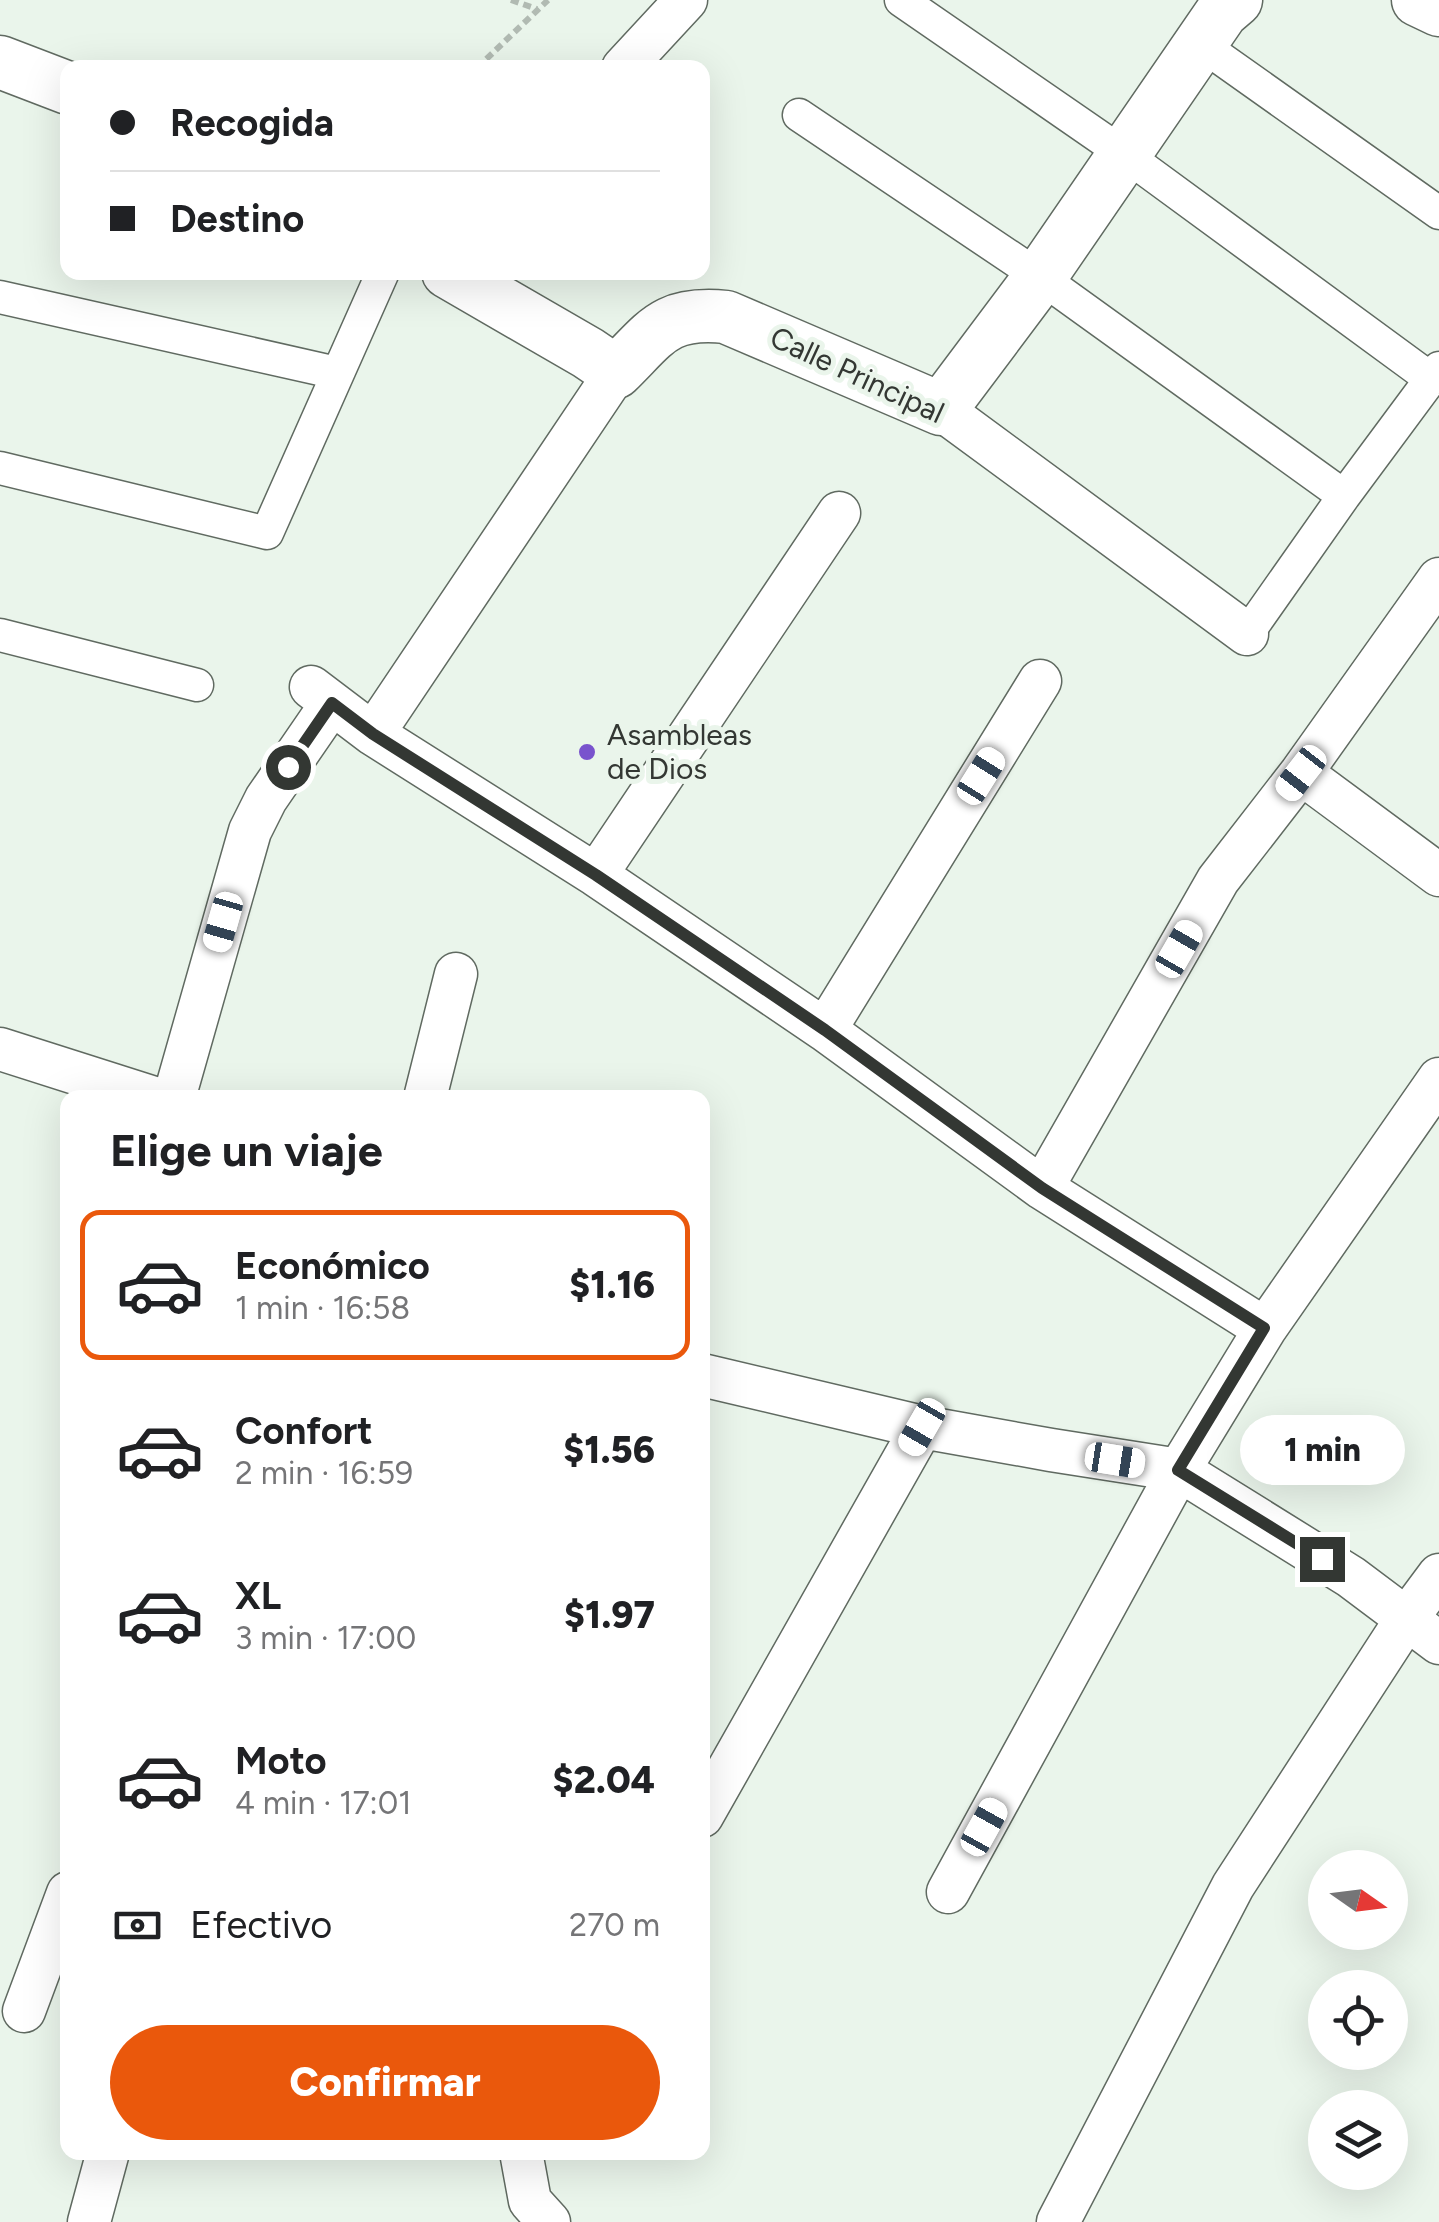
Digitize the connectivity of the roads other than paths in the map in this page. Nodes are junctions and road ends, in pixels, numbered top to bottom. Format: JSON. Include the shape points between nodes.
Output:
{"nodes":[{"id":1,"x":686,"y":0,"type":"edge"},
{"id":2,"x":900,"y":0,"type":"edge"},
{"id":3,"x":1418,"y":0,"type":"edge"},
{"id":4,"x":1439,"y":10,"type":"edge"},
{"id":5,"x":1220,"y":14,"type":"edge"},
{"id":6,"x":630,"y":60,"type":"edge"},
{"id":7,"x":0,"y":62,"type":"edge"},
{"id":8,"x":60,"y":85,"type":"edge"},
{"id":9,"x":799,"y":115,"type":"dead end"},
{"id":10,"x":1124,"y":154,"type":"junction"},
{"id":11,"x":1439,"y":212,"type":"edge"},
{"id":12,"x":1040,"y":277,"type":"junction"},
{"id":13,"x":379,"y":280,"type":"edge"},
{"id":14,"x":482,"y":281,"type":"edge"},
{"id":15,"x":0,"y":298,"type":"edge"},
{"id":16,"x":616,"y":372,"type":"junction"},
{"id":17,"x":337,"y":374,"type":"junction"},
{"id":18,"x":1435,"y":374,"type":"edge"},
{"id":19,"x":941,"y":409,"type":"junction"},
{"id":20,"x":0,"y":468,"type":"edge"},
{"id":21,"x":1344,"y":496,"type":"junction"},
{"id":22,"x":838,"y":512,"type":"dead end"},
{"id":23,"x":1439,"y":579,"type":"edge"},
{"id":24,"x":1247,"y":634,"type":"joint"},
{"id":25,"x":0,"y":636,"type":"edge"},
{"id":26,"x":1040,"y":681,"type":"dead end"},
{"id":27,"x":198,"y":685,"type":"dead end"},
{"id":28,"x":373,"y":734,"type":"junction"},
{"id":29,"x":1301,"y":773,"type":"junction"},
{"id":30,"x":596,"y":875,"type":"junction"},
{"id":31,"x":1439,"y":875,"type":"edge"},
{"id":32,"x":456,"y":974,"type":"dead end"},
{"id":33,"x":825,"y":1030,"type":"junction"},
{"id":34,"x":0,"y":1049,"type":"edge"},
{"id":35,"x":1439,"y":1079,"type":"edge"},
{"id":36,"x":129,"y":1090,"type":"edge"},
{"id":37,"x":176,"y":1090,"type":"edge"},
{"id":38,"x":427,"y":1090,"type":"edge"},
{"id":39,"x":1042,"y":1188,"type":"junction"},
{"id":40,"x":1264,"y":1328,"type":"junction"},
{"id":41,"x":710,"y":1377,"type":"edge"},
{"id":42,"x":922,"y":1427,"type":"junction"},
{"id":43,"x":1178,"y":1470,"type":"junction"},
{"id":44,"x":1439,"y":1575,"type":"edge"},
{"id":45,"x":1423,"y":1631,"type":"edge"},
{"id":46,"x":710,"y":1802,"type":"edge"},
{"id":47,"x":948,"y":1892,"type":"dead end"},
{"id":48,"x":60,"y":1914,"type":"edge"},
{"id":49,"x":24,"y":2011,"type":"dead end"},
{"id":50,"x":106,"y":2160,"type":"edge"},
{"id":51,"x":522,"y":2160,"type":"edge"},
{"id":52,"x":88,"y":2222,"type":"edge"},
{"id":53,"x":549,"y":2222,"type":"edge"},
{"id":54,"x":1058,"y":2222,"type":"edge"}],
"edges":[{"from":1,"to":6,"type":"street"},
{"from":2,"to":10,"type":"street"},
{"from":3,"to":4,"type":"street"},
{"from":5,"to":10,"type":"street"},
{"from":5,"to":11,"type":"street"},
{"from":7,"to":8,"type":"street"},
{"from":9,"to":12,"type":"street"},
{"from":10,"to":12,"type":"street"},
{"from":10,"to":18,"type":"street"},
{"from":12,"to":19,"type":"street"},
{"from":12,"to":21,"type":"street"},
{"from":13,"to":17,"type":"street"},
{"from":14,"to":16,"type":"street"},
{"from":15,"to":17,"type":"street"},
{"from":16,"to":19,"type":"street","name":"Calle Principal","via":[[666,323],[726,317]]},
{"from":16,"to":28,"type":"street"},
{"from":17,"to":20,"type":"street","via":[[267,533]]},
{"from":18,"to":21,"type":"street"},
{"from":19,"to":24,"type":"street","name":"Calle Principal"},
{"from":21,"to":24,"type":"street"},
{"from":22,"to":30,"type":"street"},
{"from":23,"to":29,"type":"street"},
{"from":25,"to":27,"type":"street"},
{"from":26,"to":33,"type":"street"},
{"from":28,"to":30,"type":"street"},
{"from":28,"to":37,"type":"street","via":[[321,695],[250,831]]},
{"from":29,"to":31,"type":"street"},
{"from":29,"to":39,"type":"street","via":[[1218,880]]},
{"from":30,"to":33,"type":"street"},
{"from":32,"to":38,"type":"street"},
{"from":33,"to":39,"type":"street"},
{"from":34,"to":36,"type":"street"},
{"from":35,"to":40,"type":"street"},
{"from":39,"to":40,"type":"street"},
{"from":40,"to":43,"type":"street"},
{"from":41,"to":42,"type":"street"},
{"from":42,"to":43,"type":"street"},
{"from":42,"to":46,"type":"street"},
{"from":43,"to":45,"type":"street","via":[[1350,1576]]},
{"from":43,"to":47,"type":"street"},
{"from":44,"to":45,"type":"street"},
{"from":45,"to":54,"type":"street","via":[[1233,1886]]},
{"from":48,"to":49,"type":"street"},
{"from":50,"to":52,"type":"street"},
{"from":51,"to":53,"type":"street","via":[[530,2201]]}]}
